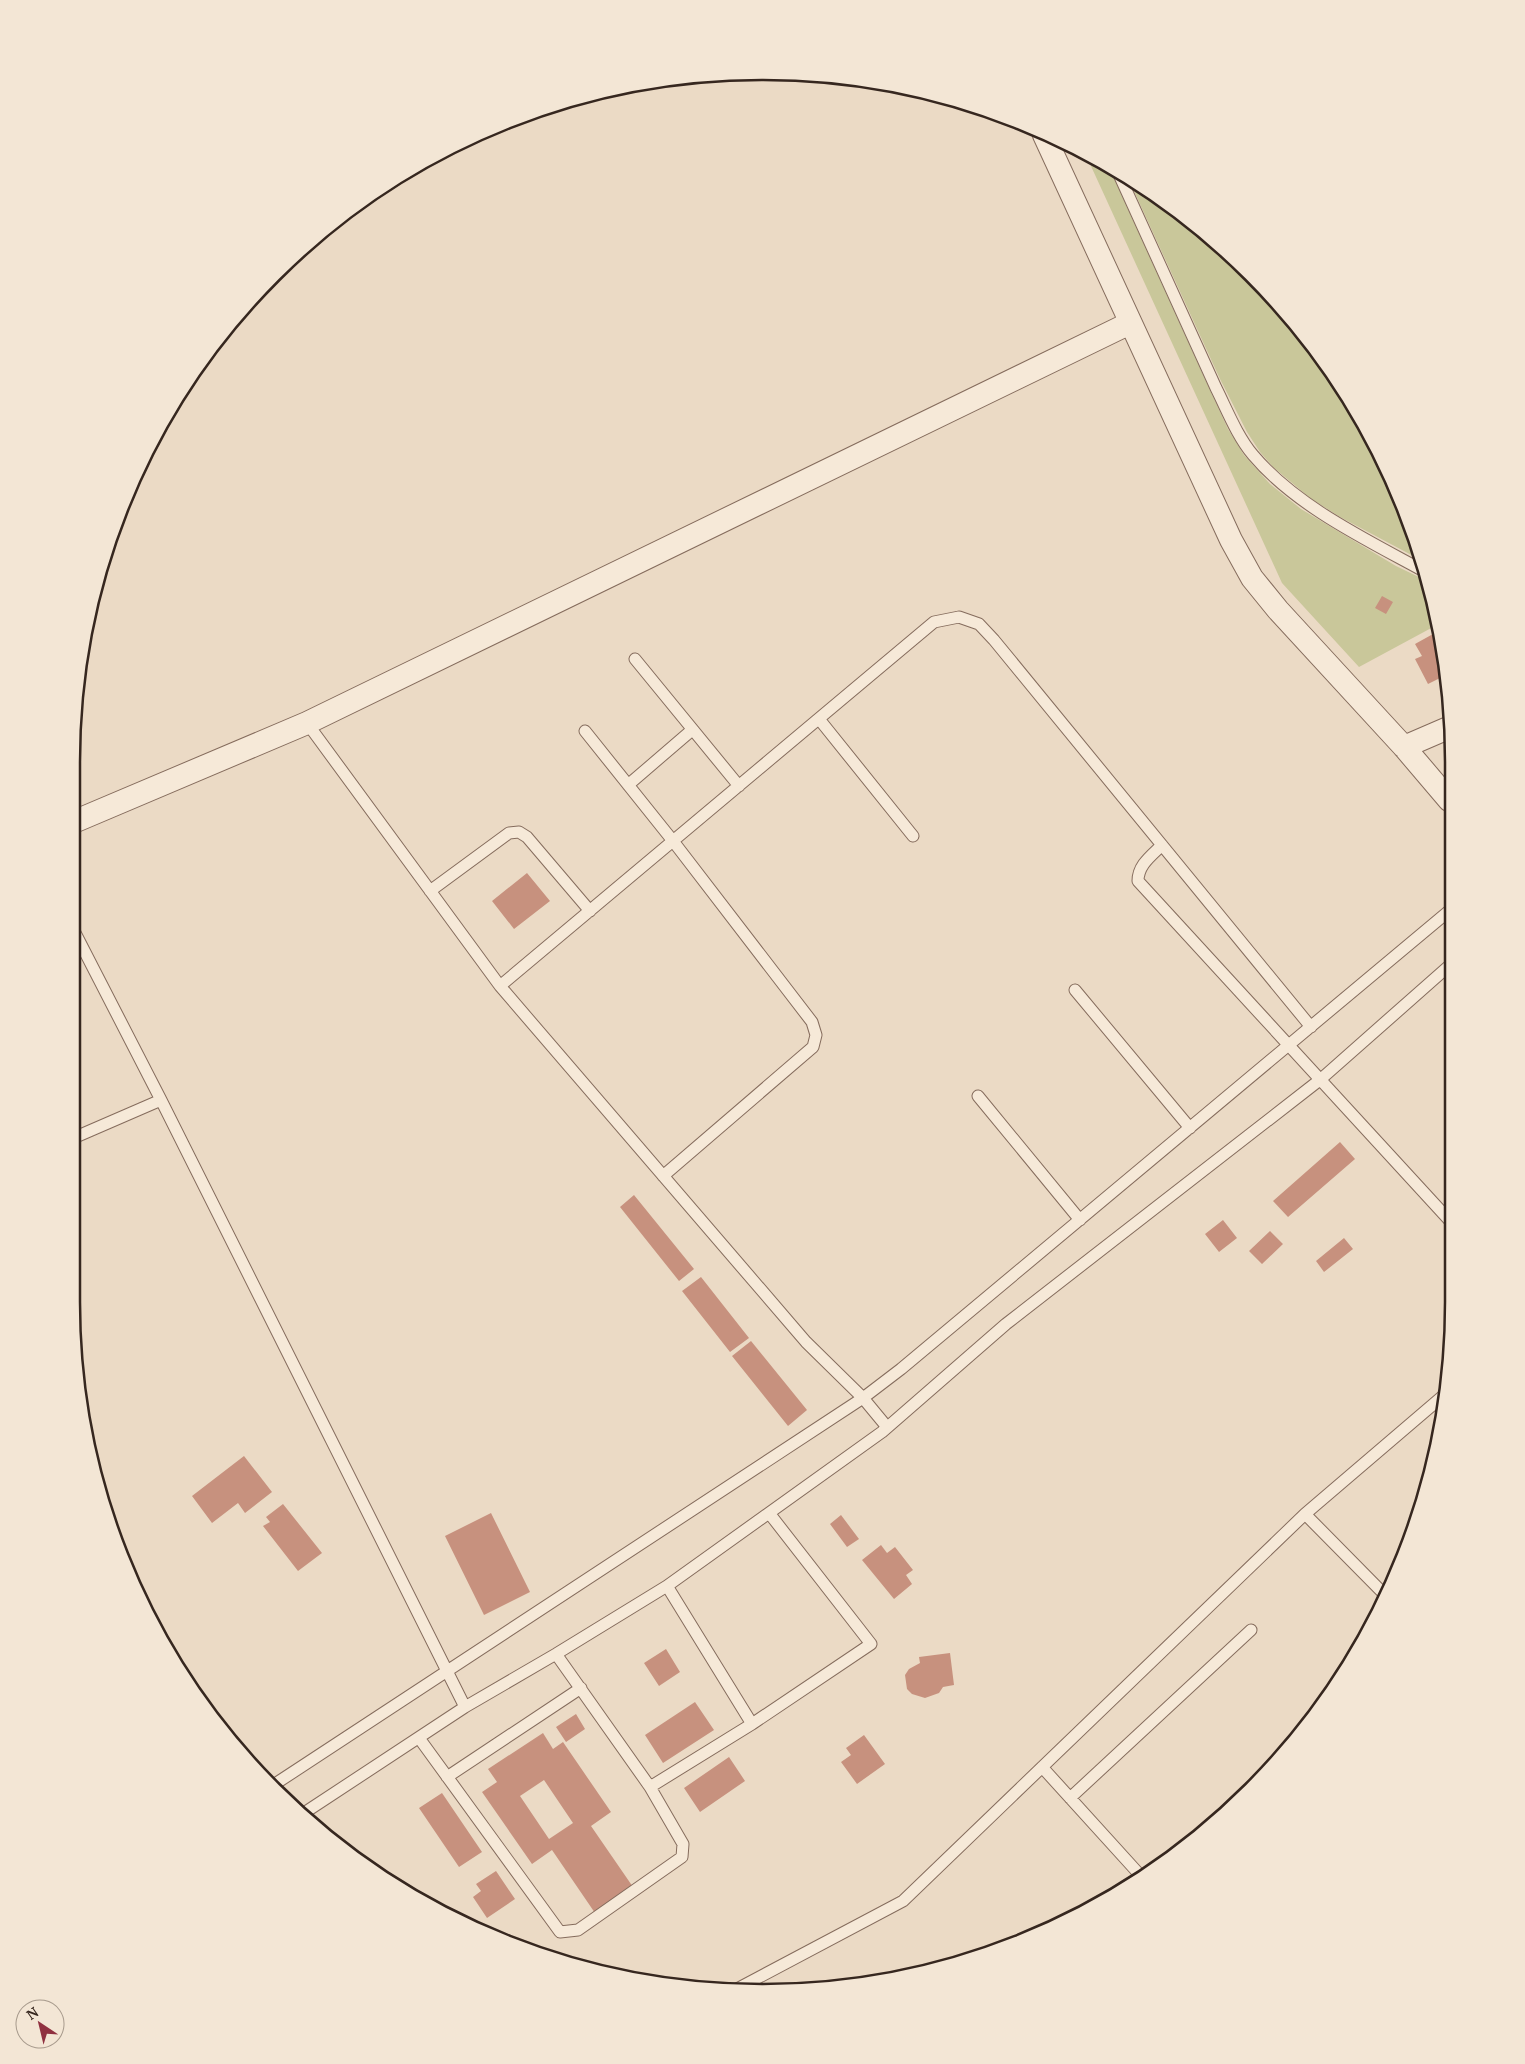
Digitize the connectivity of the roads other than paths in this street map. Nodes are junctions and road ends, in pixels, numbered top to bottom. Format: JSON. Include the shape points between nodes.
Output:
{"nodes":[{"id":1,"x":1047,"y":143,"type":"edge"},
{"id":2,"x":1123,"y":183,"type":"edge"},
{"id":3,"x":1130,"y":323,"type":"junction"},
{"id":4,"x":1416,"y":567,"type":"edge"},
{"id":5,"x":635,"y":659,"type":"dead end"},
{"id":6,"x":818,"y":719,"type":"junction"},
{"id":7,"x":307,"y":723,"type":"junction"},
{"id":8,"x":692,"y":730,"type":"junction"},
{"id":9,"x":1444,"y":730,"type":"edge"},
{"id":10,"x":585,"y":732,"type":"dead end"},
{"id":11,"x":1404,"y":747,"type":"junction"},
{"id":12,"x":628,"y":785,"type":"junction"},
{"id":13,"x":739,"y":786,"type":"junction"},
{"id":14,"x":1445,"y":795,"type":"edge"},
{"id":15,"x":80,"y":819,"type":"edge"},
{"id":16,"x":913,"y":836,"type":"dead end"},
{"id":17,"x":673,"y":841,"type":"junction"},
{"id":18,"x":1162,"y":845,"type":"junction"},
{"id":19,"x":430,"y":892,"type":"junction"},
{"id":20,"x":590,"y":910,"type":"junction"},
{"id":21,"x":1445,"y":914,"type":"edge"},
{"id":22,"x":80,"y":942,"type":"edge"},
{"id":23,"x":1445,"y":969,"type":"edge"},
{"id":24,"x":500,"y":986,"type":"junction"},
{"id":25,"x":1075,"y":990,"type":"dead end"},
{"id":26,"x":1311,"y":1027,"type":"junction"},
{"id":27,"x":1290,"y":1045,"type":"junction"},
{"id":28,"x":1321,"y":1079,"type":"junction"},
{"id":29,"x":978,"y":1096,"type":"dead end"},
{"id":30,"x":161,"y":1100,"type":"junction"},
{"id":31,"x":1190,"y":1128,"type":"junction"},
{"id":32,"x":80,"y":1135,"type":"edge"},
{"id":33,"x":663,"y":1176,"type":"junction"},
{"id":34,"x":1445,"y":1215,"type":"edge"},
{"id":35,"x":1080,"y":1220,"type":"junction"},
{"id":36,"x":863,"y":1398,"type":"junction"},
{"id":37,"x":1438,"y":1400,"type":"edge"},
{"id":38,"x":887,"y":1427,"type":"junction"},
{"id":39,"x":769,"y":1513,"type":"junction"},
{"id":40,"x":1305,"y":1514,"type":"junction"},
{"id":41,"x":666,"y":1586,"type":"junction"},
{"id":42,"x":1381,"y":1591,"type":"edge"},
{"id":43,"x":1251,"y":1630,"type":"dead end"},
{"id":44,"x":556,"y":1654,"type":"junction"},
{"id":45,"x":448,"y":1672,"type":"junction"},
{"id":46,"x":581,"y":1688,"type":"junction"},
{"id":47,"x":465,"y":1707,"type":"junction"},
{"id":48,"x":752,"y":1724,"type":"junction"},
{"id":49,"x":419,"y":1738,"type":"junction"},
{"id":50,"x":1042,"y":1768,"type":"junction"},
{"id":51,"x":447,"y":1777,"type":"junction"},
{"id":52,"x":278,"y":1782,"type":"edge"},
{"id":53,"x":650,"y":1787,"type":"junction"},
{"id":54,"x":1070,"y":1798,"type":"junction"},
{"id":55,"x":308,"y":1811,"type":"edge"},
{"id":56,"x":1137,"y":1872,"type":"edge"},
{"id":57,"x":747,"y":1984,"type":"edge"}],
"edges":[{"from":1,"to":3,"type":"street"},
{"from":2,"to":4,"type":"lane","via":[[1233,424],[1252,453],[1277,480],[1308,505]]},
{"from":3,"to":7,"type":"street"},
{"from":3,"to":11,"type":"street","via":[[1231,540],[1252,578]]},
{"from":5,"to":8,"type":"lane"},
{"from":6,"to":13,"type":"lane"},
{"from":6,"to":16,"type":"lane"},
{"from":6,"to":18,"type":"lane","via":[[934,622],[959,617],[979,624]]},
{"from":7,"to":15,"type":"street"},
{"from":7,"to":19,"type":"lane"},
{"from":8,"to":12,"type":"lane"},
{"from":8,"to":13,"type":"lane"},
{"from":9,"to":11,"type":"street"},
{"from":10,"to":12,"type":"lane"},
{"from":11,"to":14,"type":"street"},
{"from":12,"to":17,"type":"lane"},
{"from":13,"to":17,"type":"lane"},
{"from":17,"to":20,"type":"lane"},
{"from":17,"to":33,"type":"lane","via":[[812,1022],[816,1035],[813,1047]]},
{"from":18,"to":26,"type":"lane"},
{"from":18,"to":27,"type":"lane","via":[[1142,865],[1138,882]]},
{"from":19,"to":20,"type":"lane","via":[[509,833],[519,832],[527,837]]},
{"from":19,"to":24,"type":"lane"},
{"from":20,"to":24,"type":"lane"},
{"from":21,"to":26,"type":"lane"},
{"from":22,"to":30,"type":"lane"},
{"from":23,"to":28,"type":"lane"},
{"from":24,"to":33,"type":"lane"},
{"from":25,"to":31,"type":"lane"},
{"from":26,"to":27,"type":"lane"},
{"from":27,"to":28,"type":"lane"},
{"from":27,"to":31,"type":"lane"},
{"from":28,"to":34,"type":"lane"},
{"from":28,"to":38,"type":"lane","via":[[1006,1324]]},
{"from":29,"to":35,"type":"lane"},
{"from":30,"to":32,"type":"lane"},
{"from":30,"to":45,"type":"lane"},
{"from":31,"to":35,"type":"lane"},
{"from":33,"to":36,"type":"lane","via":[[806,1342]]},
{"from":35,"to":36,"type":"lane"},
{"from":36,"to":38,"type":"lane"},
{"from":36,"to":45,"type":"lane"},
{"from":37,"to":40,"type":"lane"},
{"from":38,"to":39,"type":"lane"},
{"from":39,"to":41,"type":"lane"},
{"from":39,"to":48,"type":"lane","via":[[871,1644]]},
{"from":40,"to":42,"type":"lane"},
{"from":40,"to":50,"type":"lane"},
{"from":41,"to":44,"type":"lane"},
{"from":41,"to":48,"type":"lane"},
{"from":43,"to":54,"type":"lane"},
{"from":44,"to":46,"type":"lane"},
{"from":44,"to":47,"type":"lane"},
{"from":45,"to":47,"type":"lane"},
{"from":45,"to":52,"type":"lane"},
{"from":46,"to":51,"type":"lane"},
{"from":46,"to":53,"type":"lane"},
{"from":47,"to":49,"type":"lane"},
{"from":48,"to":53,"type":"lane"},
{"from":49,"to":51,"type":"lane"},
{"from":49,"to":55,"type":"lane"},
{"from":50,"to":54,"type":"lane"},
{"from":50,"to":57,"type":"lane","via":[[902,1901]]},
{"from":51,"to":53,"type":"lane","via":[[560,1932],[578,1930],[682,1857],[683,1844]]},
{"from":54,"to":56,"type":"lane"}]}
